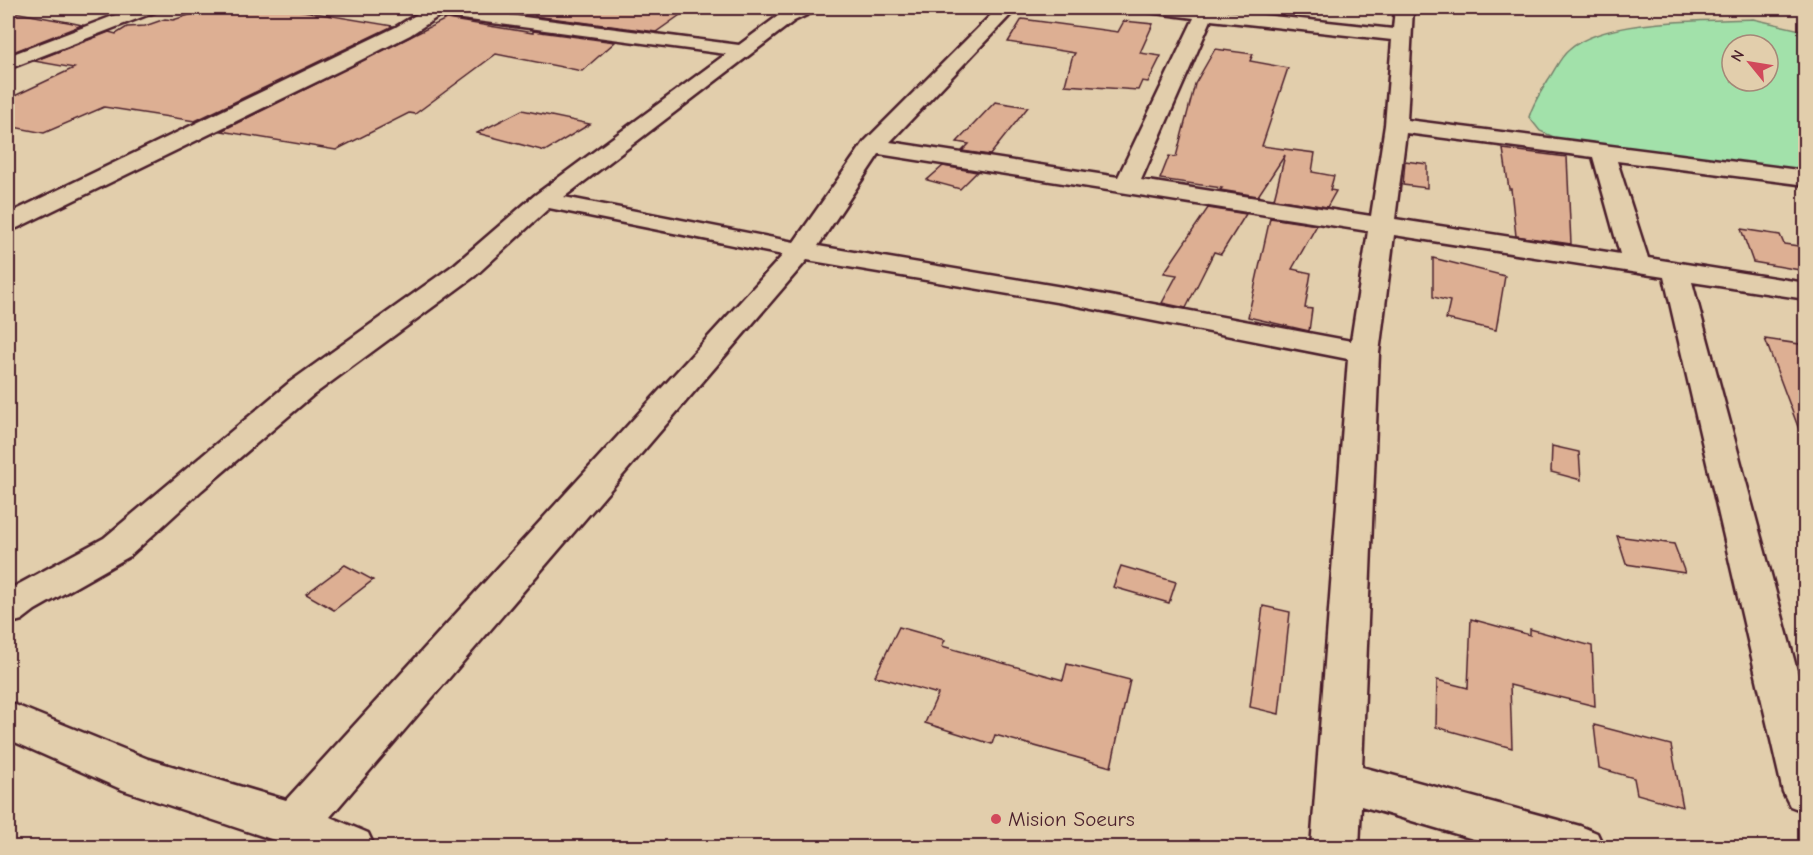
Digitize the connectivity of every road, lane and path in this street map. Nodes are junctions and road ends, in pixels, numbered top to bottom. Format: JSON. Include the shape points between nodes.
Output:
{"nodes":[{"id":1,"x":149,"y":8,"type":"edge"},
{"id":2,"x":424,"y":8,"type":"edge"},
{"id":3,"x":807,"y":8,"type":"edge"},
{"id":4,"x":1008,"y":8,"type":"edge"},
{"id":5,"x":1155,"y":8,"type":"edge"},
{"id":6,"x":1205,"y":14,"type":"junction"},
{"id":7,"x":1404,"y":22,"type":"edge"},
{"id":8,"x":743,"y":51,"type":"junction"},
{"id":9,"x":8,"y":63,"type":"edge"},
{"id":10,"x":1396,"y":125,"type":"junction"},
{"id":11,"x":873,"y":146,"type":"junction"},
{"id":12,"x":1603,"y":152,"type":"junction"},
{"id":13,"x":1806,"y":178,"type":"edge"},
{"id":14,"x":1127,"y":184,"type":"junction"},
{"id":15,"x":544,"y":200,"type":"junction"},
{"id":16,"x":8,"y":223,"type":"edge"},
{"id":17,"x":1381,"y":224,"type":"junction"},
{"id":18,"x":801,"y":251,"type":"junction"},
{"id":19,"x":1637,"y":265,"type":"junction"},
{"id":20,"x":1676,"y":271,"type":"junction"},
{"id":21,"x":1806,"y":291,"type":"edge"},
{"id":22,"x":1364,"y":353,"type":"junction"},
{"id":23,"x":8,"y":610,"type":"edge"},
{"id":24,"x":8,"y":720,"type":"edge"},
{"id":25,"x":1339,"y":780,"type":"junction"},
{"id":26,"x":1806,"y":792,"type":"edge"},
{"id":27,"x":295,"y":824,"type":"junction"},
{"id":28,"x":351,"y":848,"type":"edge"},
{"id":29,"x":1335,"y":848,"type":"edge"},
{"id":30,"x":1580,"y":848,"type":"edge"}],
"edges":[{"from":1,"to":9,"type":"street"},
{"from":2,"to":8,"type":"street"},
{"from":2,"to":16,"type":"street","via":[[403,31],[345,61]]},
{"from":3,"to":8,"type":"street","via":[[788,17]]},
{"from":4,"to":11,"type":"street"},
{"from":5,"to":6,"type":"street"},
{"from":6,"to":7,"type":"street"},
{"from":6,"to":14,"type":"street"},
{"from":7,"to":10,"type":"street"},
{"from":8,"to":15,"type":"street"},
{"from":10,"to":12,"type":"street"},
{"from":10,"to":17,"type":"street"},
{"from":11,"to":14,"type":"street"},
{"from":11,"to":18,"type":"street"},
{"from":12,"to":13,"type":"street"},
{"from":12,"to":19,"type":"street"},
{"from":14,"to":17,"type":"street"},
{"from":15,"to":18,"type":"street"},
{"from":15,"to":23,"type":"street","via":[[465,270],[301,389],[117,547]]},
{"from":17,"to":19,"type":"street"},
{"from":17,"to":22,"type":"street"},
{"from":18,"to":22,"type":"street","via":[[1062,295]]},
{"from":18,"to":27,"type":"street"},
{"from":19,"to":20,"type":"street"},
{"from":20,"to":21,"type":"street"},
{"from":20,"to":26,"type":"street"},
{"from":22,"to":25,"type":"street"},
{"from":24,"to":27,"type":"street","via":[[139,776]]},
{"from":25,"to":29,"type":"street"},
{"from":25,"to":30,"type":"street"},
{"from":27,"to":28,"type":"street"}]}
